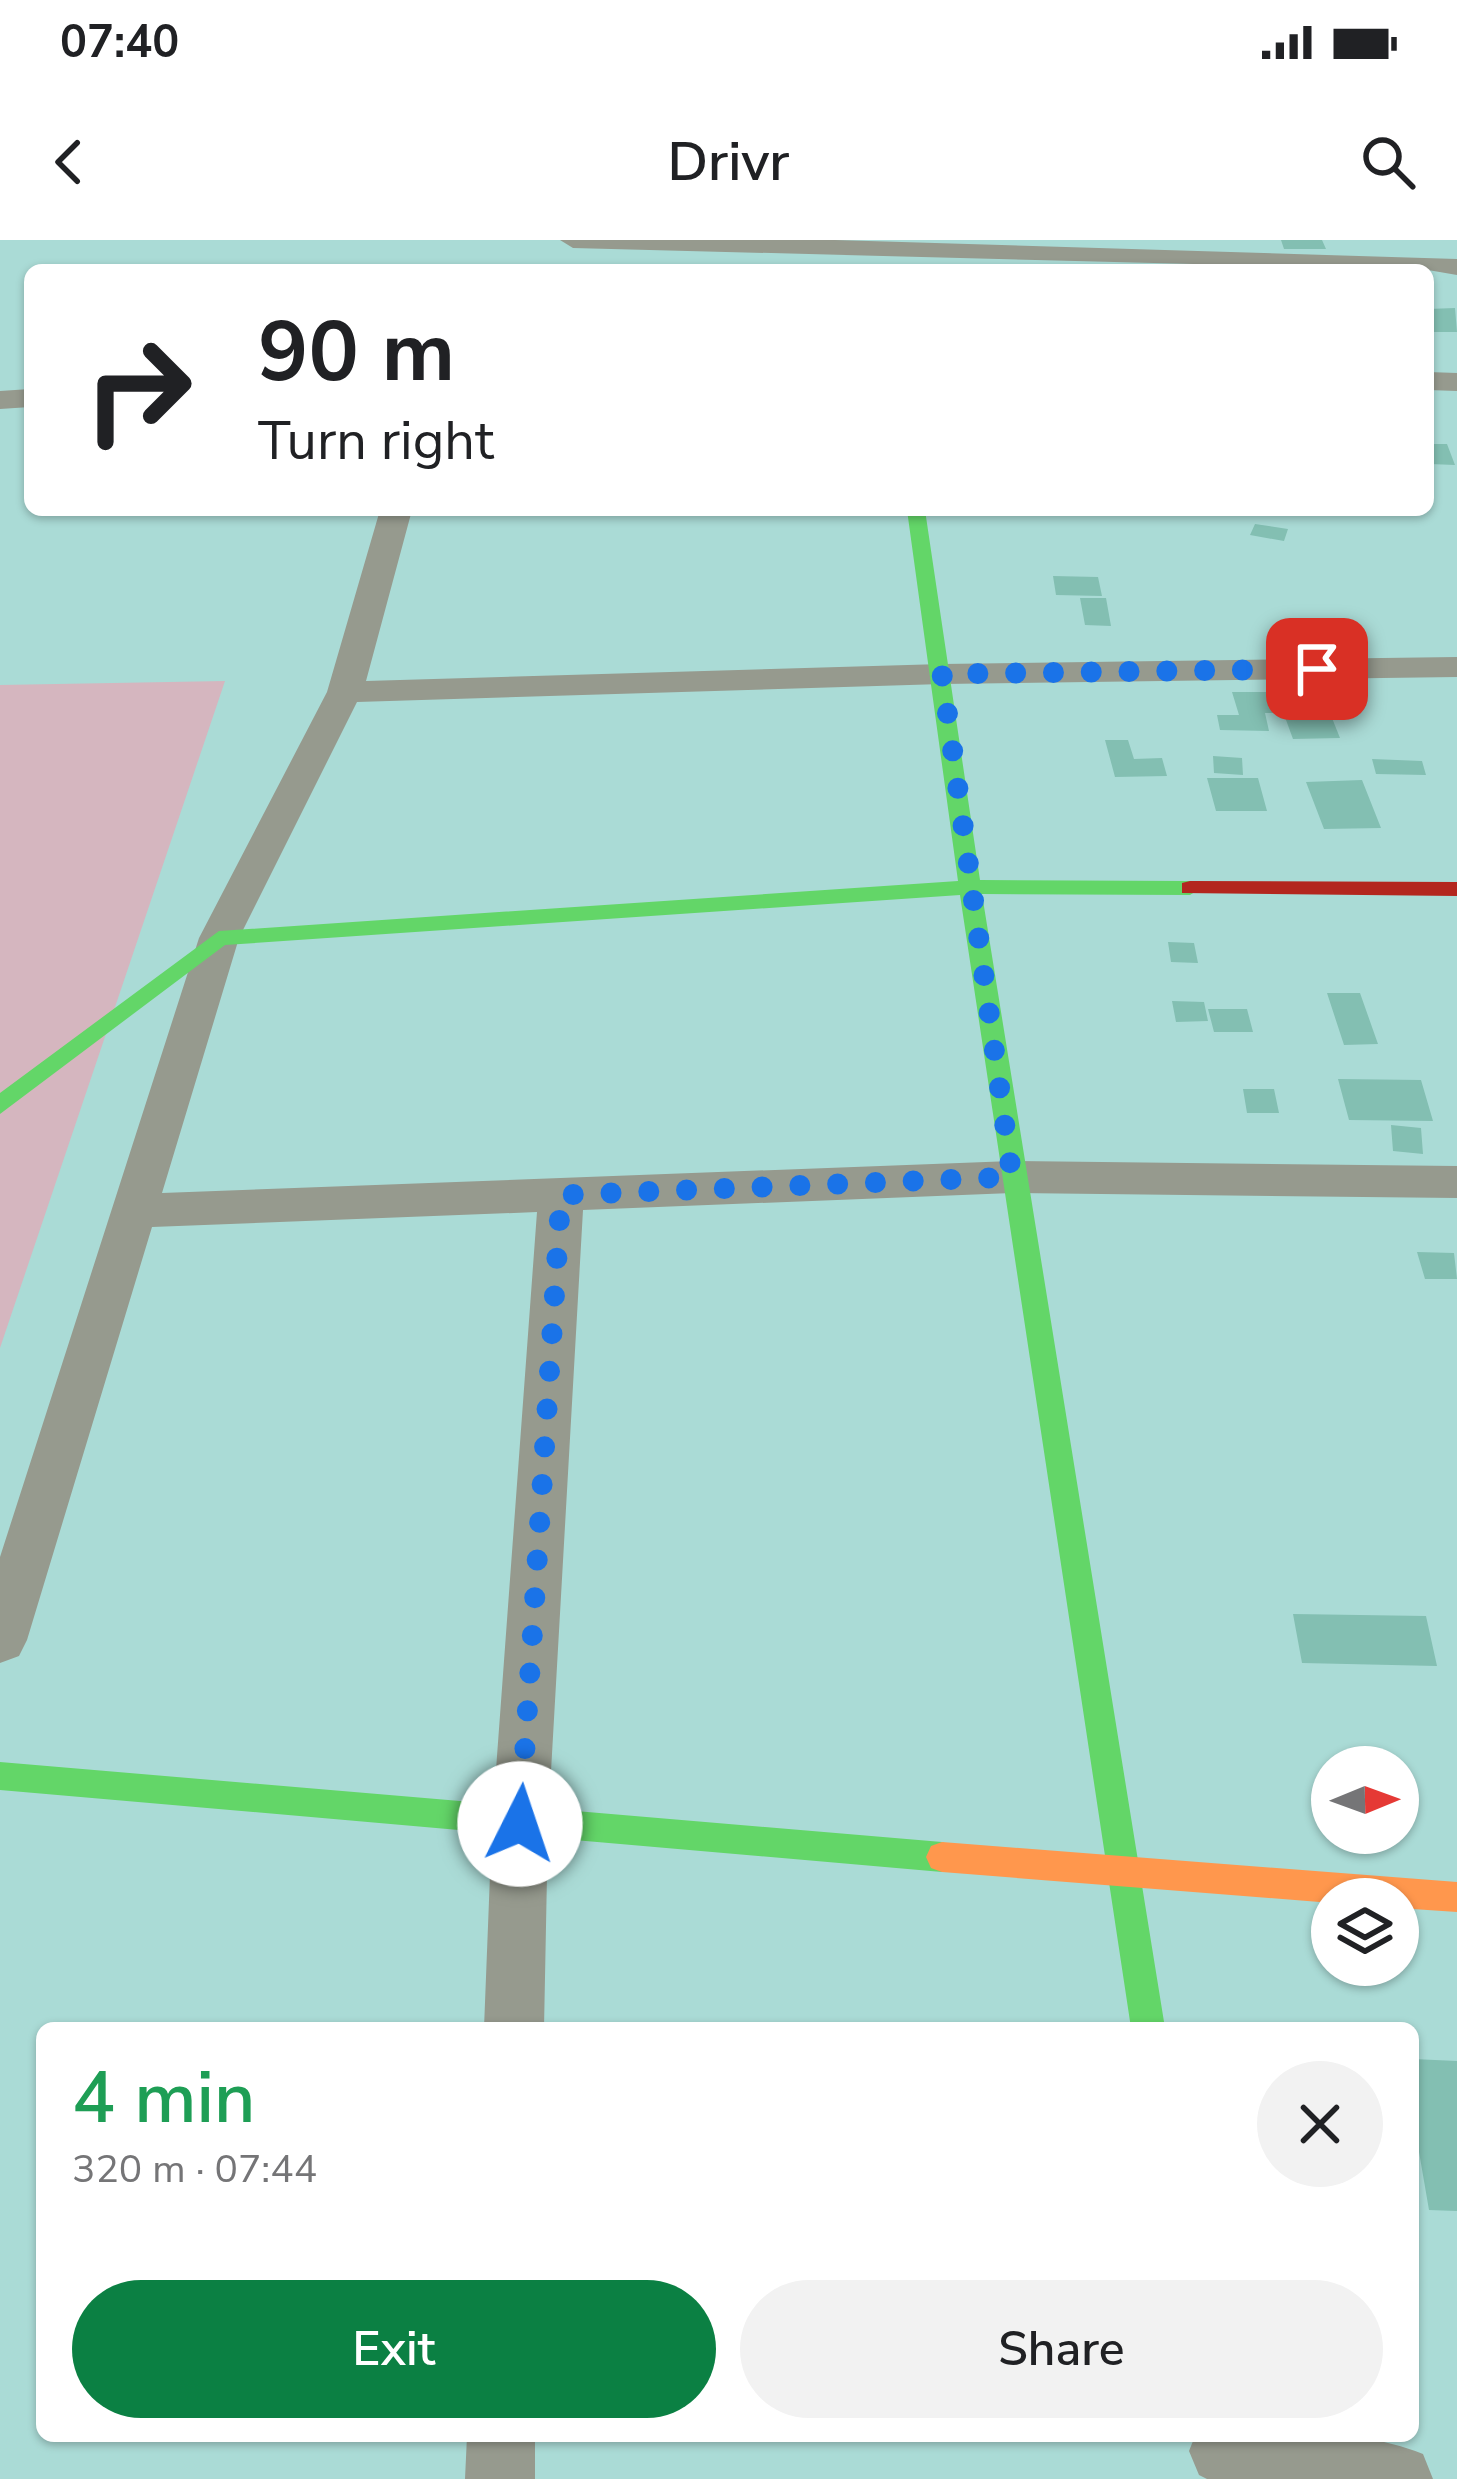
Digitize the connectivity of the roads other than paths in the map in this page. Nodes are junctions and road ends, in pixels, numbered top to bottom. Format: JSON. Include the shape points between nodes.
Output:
{"nodes":[{"id":1,"x":577,"y":240,"type":"edge"},
{"id":2,"x":1058,"y":255,"type":"edge"},
{"id":3,"x":1357,"y":264,"type":"edge"},
{"id":4,"x":394,"y":516,"type":"edge"},
{"id":5,"x":917,"y":516,"type":"edge"},
{"id":6,"x":1457,"y":667,"type":"edge"},
{"id":7,"x":942,"y":674,"type":"junction"},
{"id":8,"x":345,"y":692,"type":"junction"},
{"id":9,"x":971,"y":887,"type":"junction"},
{"id":10,"x":1457,"y":889,"type":"edge"},
{"id":11,"x":218,"y":938,"type":"junction"},
{"id":12,"x":0,"y":1106,"type":"edge"},
{"id":13,"x":1012,"y":1177,"type":"junction"},
{"id":14,"x":1457,"y":1183,"type":"edge"},
{"id":15,"x":561,"y":1195,"type":"junction"},
{"id":16,"x":134,"y":1211,"type":"junction"},
{"id":17,"x":0,"y":1640,"type":"edge"},
{"id":18,"x":0,"y":1776,"type":"edge"},
{"id":19,"x":520,"y":1824,"type":"junction"},
{"id":20,"x":1119,"y":1869,"type":"junction"},
{"id":21,"x":1457,"y":1897,"type":"edge"},
{"id":22,"x":514,"y":2022,"type":"edge"},
{"id":23,"x":1147,"y":2022,"type":"edge"},
{"id":24,"x":501,"y":2442,"type":"edge"},
{"id":25,"x":1224,"y":2455,"type":"edge"},
{"id":26,"x":500,"y":2479,"type":"edge"},
{"id":27,"x":1398,"y":2479,"type":"edge"}],
"edges":[{"from":1,"to":2,"type":"street"},
{"from":2,"to":3,"type":"street"},
{"from":4,"to":8,"type":"street"},
{"from":5,"to":7,"type":"street"},
{"from":6,"to":7,"type":"street"},
{"from":7,"to":8,"type":"street"},
{"from":7,"to":9,"type":"street"},
{"from":8,"to":11,"type":"street"},
{"from":9,"to":10,"type":"street"},
{"from":9,"to":11,"type":"street"},
{"from":9,"to":13,"type":"street"},
{"from":11,"to":12,"type":"street"},
{"from":11,"to":16,"type":"street"},
{"from":13,"to":14,"type":"street"},
{"from":13,"to":15,"type":"street"},
{"from":13,"to":20,"type":"street"},
{"from":15,"to":16,"type":"street"},
{"from":15,"to":19,"type":"street"},
{"from":16,"to":17,"type":"street"},
{"from":18,"to":19,"type":"street"},
{"from":19,"to":20,"type":"street"},
{"from":19,"to":22,"type":"street"},
{"from":20,"to":21,"type":"street"},
{"from":20,"to":23,"type":"street"},
{"from":24,"to":26,"type":"street"},
{"from":25,"to":27,"type":"street"}]}
